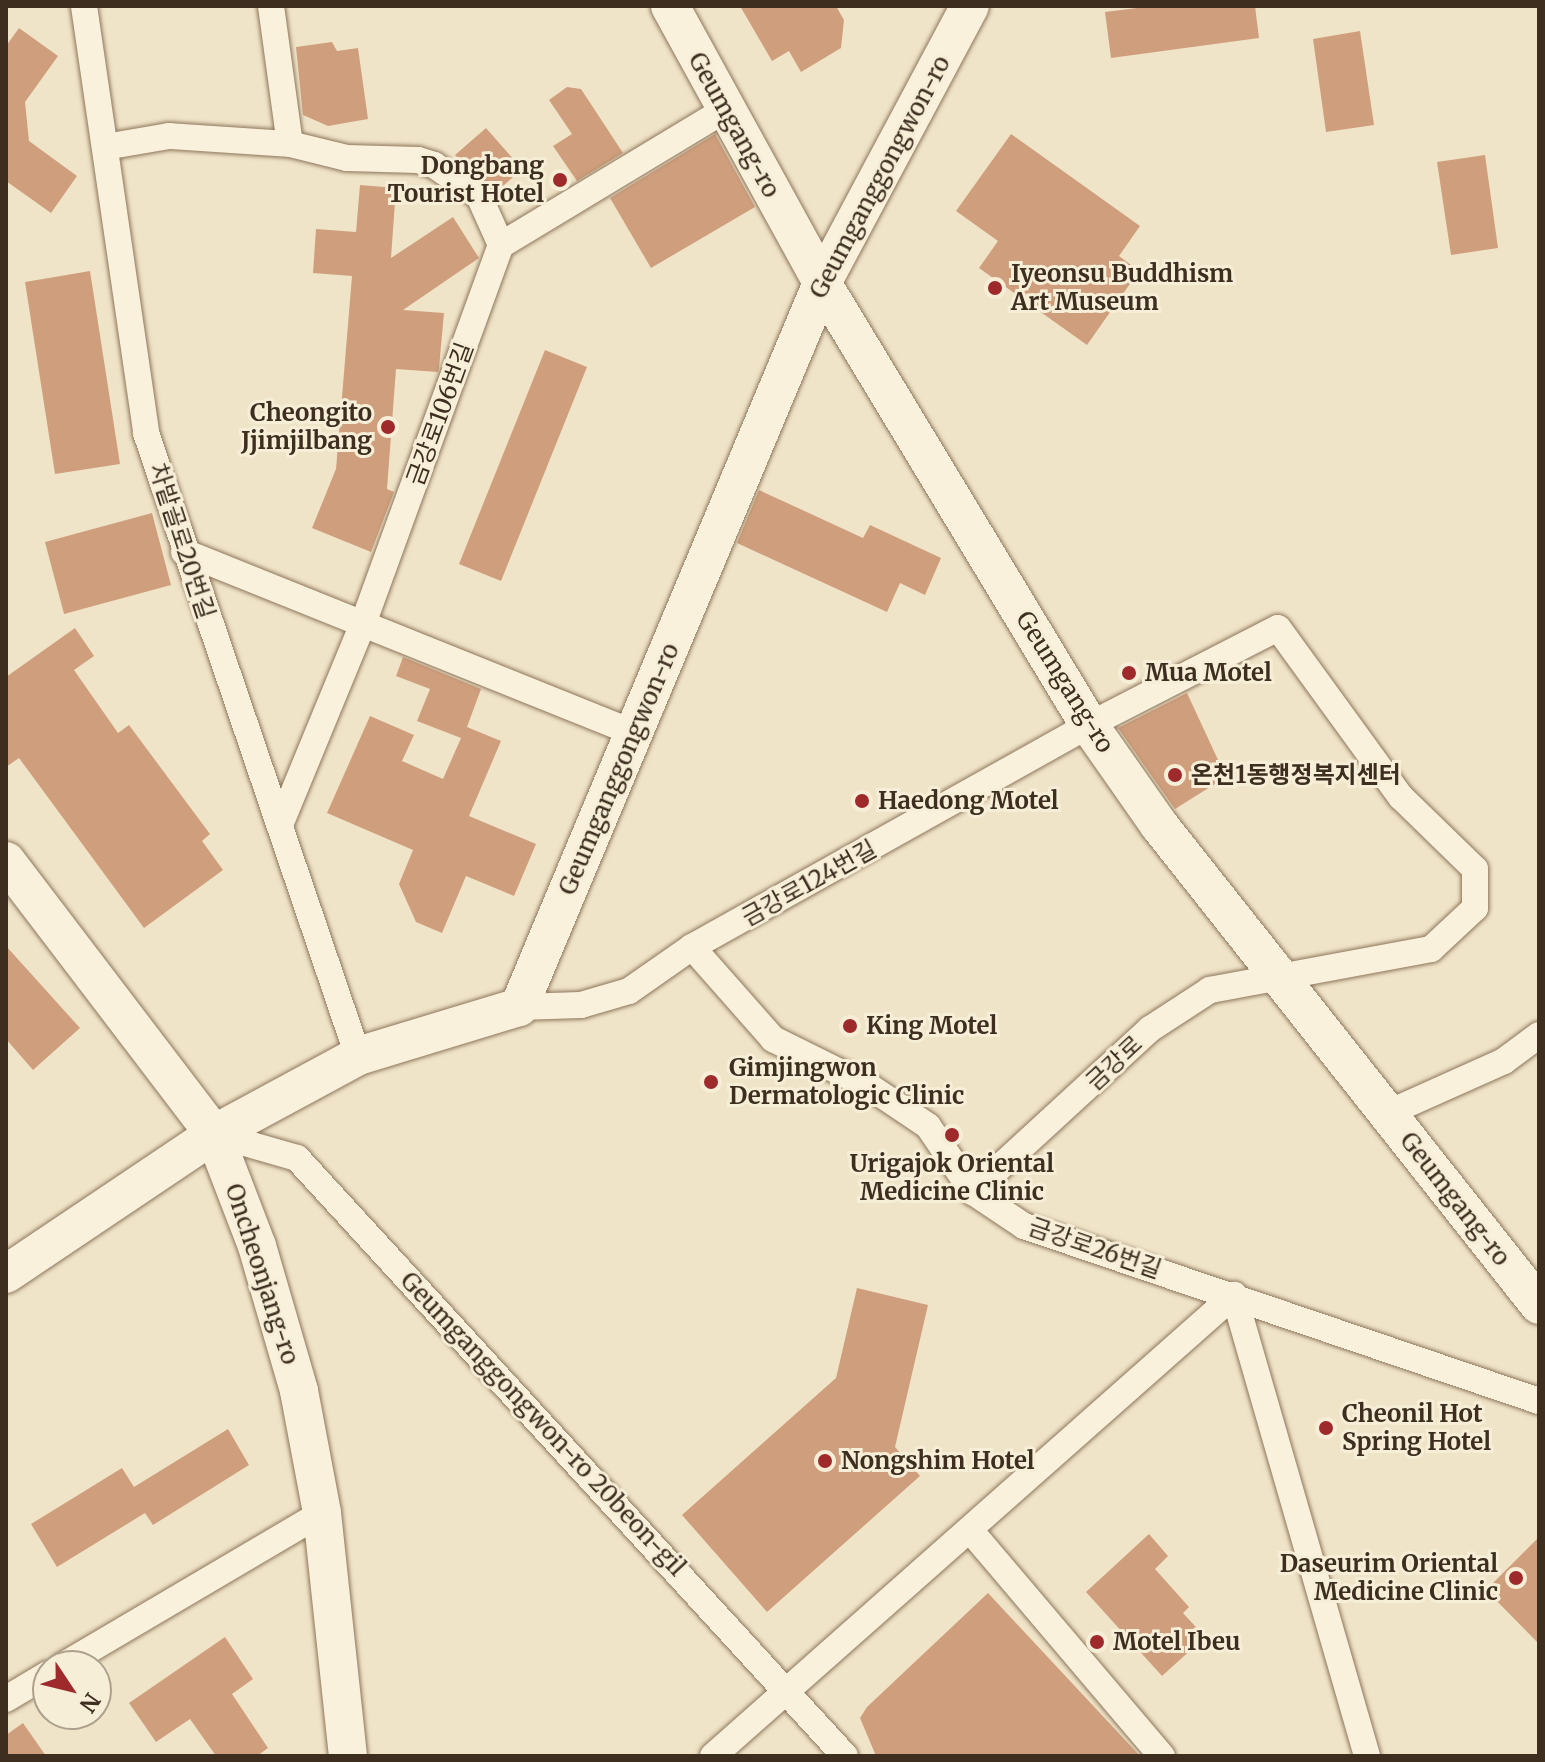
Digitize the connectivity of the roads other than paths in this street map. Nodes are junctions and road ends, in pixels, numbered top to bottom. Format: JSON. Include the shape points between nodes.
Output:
{"nodes":[{"id":1,"x":84,"y":6,"type":"edge"},
{"id":2,"x":271,"y":6,"type":"edge"},
{"id":3,"x":670,"y":6,"type":"edge"},
{"id":4,"x":970,"y":6,"type":"edge"},
{"id":5,"x":725,"y":110,"type":"junction"},
{"id":6,"x":290,"y":144,"type":"junction"},
{"id":7,"x":105,"y":147,"type":"junction"},
{"id":8,"x":501,"y":245,"type":"junction"},
{"id":9,"x":822,"y":283,"type":"junction"},
{"id":10,"x":184,"y":552,"type":"junction"},
{"id":11,"x":364,"y":621,"type":"junction"},
{"id":12,"x":1089,"y":725,"type":"junction"},
{"id":13,"x":634,"y":733,"type":"junction"},
{"id":14,"x":280,"y":825,"type":"junction"},
{"id":15,"x":6,"y":861,"type":"edge"},
{"id":16,"x":692,"y":947,"type":"junction"},
{"id":17,"x":1279,"y":975,"type":"junction"},
{"id":18,"x":519,"y":1007,"type":"junction"},
{"id":19,"x":1539,"y":1035,"type":"edge"},
{"id":20,"x":358,"y":1056,"type":"junction"},
{"id":21,"x":1388,"y":1113,"type":"junction"},
{"id":22,"x":214,"y":1134,"type":"junction"},
{"id":23,"x":973,"y":1192,"type":"junction"},
{"id":24,"x":6,"y":1274,"type":"edge"},
{"id":25,"x":1234,"y":1295,"type":"junction"},
{"id":26,"x":1539,"y":1305,"type":"edge"},
{"id":27,"x":1539,"y":1401,"type":"edge"},
{"id":28,"x":322,"y":1513,"type":"junction"},
{"id":29,"x":970,"y":1530,"type":"junction"},
{"id":30,"x":89,"y":1650,"type":"edge"},
{"id":31,"x":32,"y":1684,"type":"edge"},
{"id":32,"x":787,"y":1689,"type":"junction"},
{"id":33,"x":6,"y":1699,"type":"edge"},
{"id":34,"x":348,"y":1756,"type":"edge"},
{"id":35,"x":713,"y":1756,"type":"edge"},
{"id":36,"x":845,"y":1756,"type":"edge"},
{"id":37,"x":1162,"y":1756,"type":"edge"},
{"id":38,"x":1367,"y":1756,"type":"edge"}],
"edges":[{"from":1,"to":7,"type":"street","name":"차밭골로20번길"},
{"from":2,"to":6,"type":"street"},
{"from":3,"to":5,"type":"street","name":"Geumgang-ro"},
{"from":4,"to":9,"type":"street","name":"Geumganggongwon-ro"},
{"from":5,"to":8,"type":"street"},
{"from":5,"to":9,"type":"street","name":"Geumgang-ro"},
{"from":6,"to":7,"type":"street","via":[[169,136]]},
{"from":6,"to":8,"type":"street","via":[[347,158],[434,165],[479,196]]},
{"from":7,"to":10,"type":"street","name":"차밭골로20번길","via":[[146,433]]},
{"from":8,"to":11,"type":"street","name":"금강로106번길"},
{"from":9,"to":12,"type":"street","name":"Geumgang-ro"},
{"from":9,"to":13,"type":"street","name":"Geumganggongwon-ro"},
{"from":10,"to":11,"type":"street"},
{"from":10,"to":14,"type":"street","name":"차밭골로20번길"},
{"from":11,"to":13,"type":"street"},
{"from":11,"to":14,"type":"street","name":"금강로106번길"},
{"from":12,"to":16,"type":"street","name":"금강로124번길"},
{"from":12,"to":17,"type":"street","name":"Geumgang-ro","via":[[1159,825]]},
{"from":12,"to":17,"type":"street","name":"금강로124번길","via":[[1278,628],[1401,797],[1475,869],[1475,908],[1431,949]]},
{"from":13,"to":18,"type":"street","name":"Geumganggongwon-ro"},
{"from":14,"to":20,"type":"street","name":"차밭골로20번길"},
{"from":15,"to":22,"type":"street","name":"Oncheonjang-ro"},
{"from":16,"to":18,"type":"street","name":"금강로124번길","via":[[629,991],[581,1005]]},
{"from":16,"to":23,"type":"street","name":"금강로26번길","via":[[773,1039],[870,1087],[928,1126]]},
{"from":17,"to":21,"type":"street","name":"Geumgang-ro"},
{"from":17,"to":23,"type":"street","name":"금강로","via":[[1210,990],[1150,1029]]},
{"from":18,"to":20,"type":"street"},
{"from":19,"to":21,"type":"street","via":[[1504,1061]]},
{"from":20,"to":22,"type":"street"},
{"from":21,"to":26,"type":"street","name":"Geumgang-ro"},
{"from":22,"to":24,"type":"street"},
{"from":22,"to":28,"type":"street","name":"Oncheonjang-ro","via":[[257,1246],[291,1362]]},
{"from":22,"to":32,"type":"street","name":"Geumganggongwon-ro 20beon-gil","via":[[297,1158]]},
{"from":23,"to":25,"type":"street","name":"금강로26번길","via":[[1024,1226]]},
{"from":25,"to":27,"type":"street","name":"금강로26번길"},
{"from":25,"to":29,"type":"street"},
{"from":25,"to":38,"type":"street"},
{"from":28,"to":30,"type":"street"},
{"from":28,"to":34,"type":"street","name":"Oncheonjang-ro"},
{"from":29,"to":32,"type":"street"},
{"from":29,"to":37,"type":"street"},
{"from":31,"to":33,"type":"street"},
{"from":32,"to":35,"type":"street"},
{"from":32,"to":36,"type":"street","name":"Geumganggongwon-ro 20beon-gil"}]}
